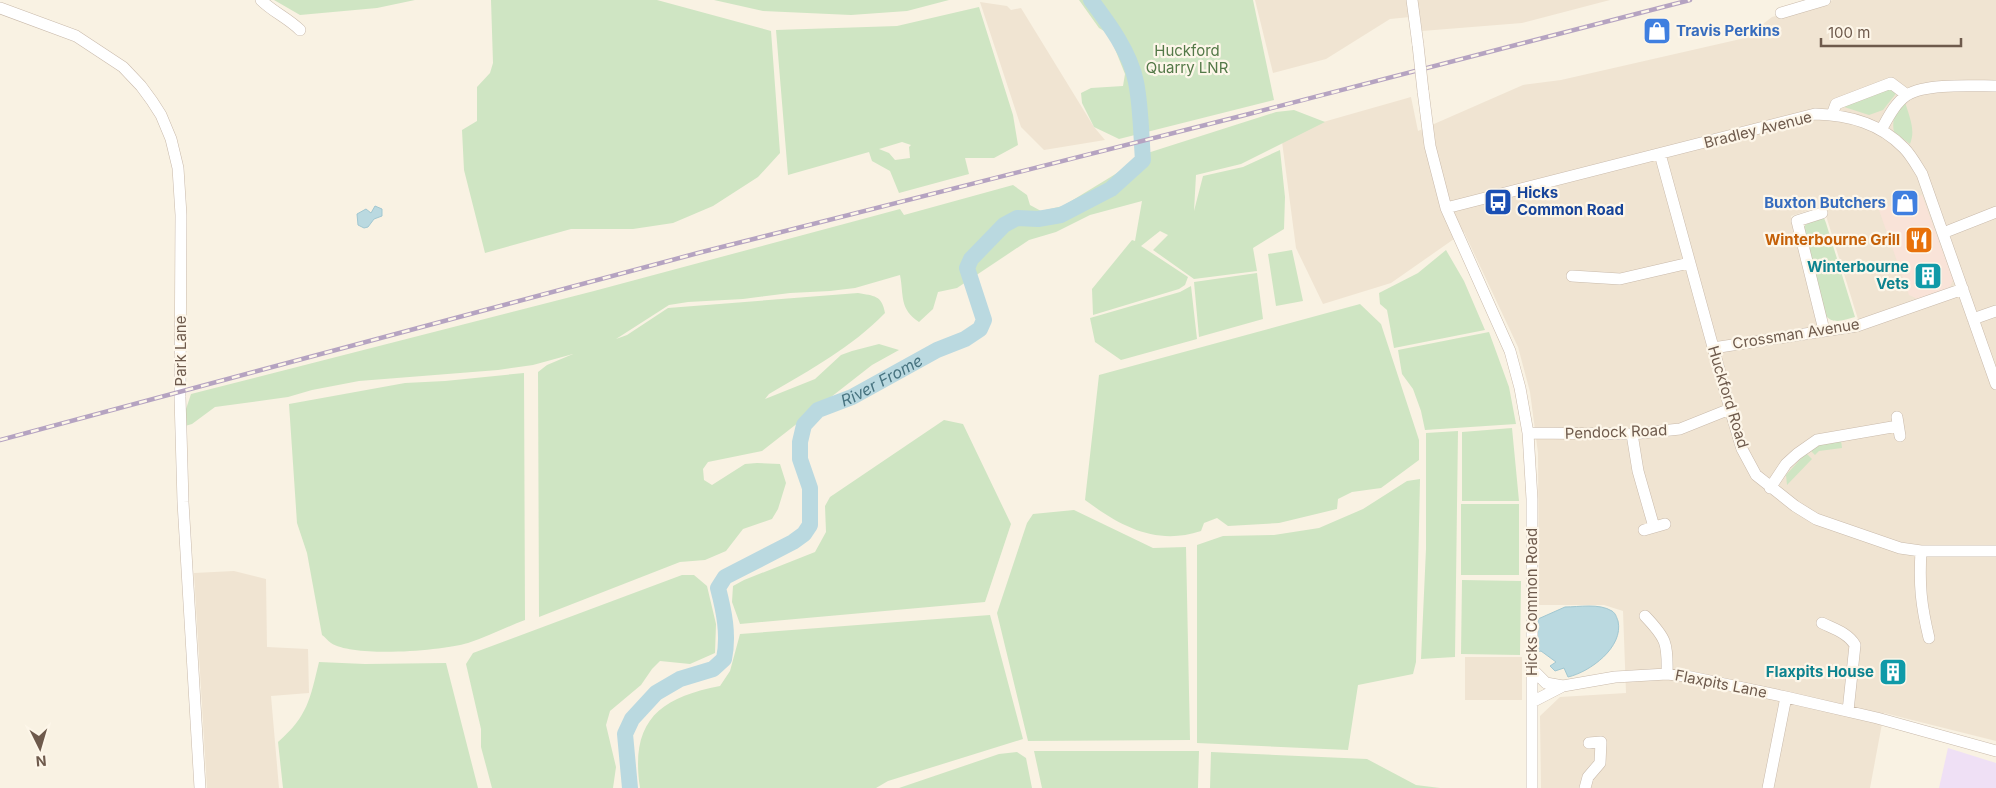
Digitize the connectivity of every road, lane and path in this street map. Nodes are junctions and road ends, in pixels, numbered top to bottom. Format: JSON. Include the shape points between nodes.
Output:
{"nodes":[{"id":1,"x":261,"y":0,"type":"edge"},
{"id":2,"x":1412,"y":0,"type":"edge"},
{"id":3,"x":1825,"y":0,"type":"edge"},
{"id":4,"x":0,"y":8,"type":"edge"},
{"id":5,"x":1781,"y":13,"type":"dead end"},
{"id":6,"x":300,"y":30,"type":"dead end"},
{"id":7,"x":1996,"y":86,"type":"edge"},
{"id":8,"x":1907,"y":95,"type":"junction"},
{"id":9,"x":1832,"y":115,"type":"junction"},
{"id":10,"x":1881,"y":130,"type":"junction"},
{"id":11,"x":1660,"y":154,"type":"junction"},
{"id":12,"x":1446,"y":208,"type":"junction"},
{"id":13,"x":1996,"y":212,"type":"edge"},
{"id":14,"x":1822,"y":213,"type":"dead end"},
{"id":15,"x":1943,"y":233,"type":"junction"},
{"id":16,"x":1690,"y":263,"type":"junction"},
{"id":17,"x":1572,"y":276,"type":"dead end"},
{"id":18,"x":1963,"y":289,"type":"junction"},
{"id":19,"x":1996,"y":311,"type":"edge"},
{"id":20,"x":1973,"y":319,"type":"junction"},
{"id":21,"x":1824,"y":330,"type":"junction"},
{"id":22,"x":1713,"y":348,"type":"junction"},
{"id":23,"x":1996,"y":384,"type":"edge"},
{"id":24,"x":1730,"y":408,"type":"junction"},
{"id":25,"x":1898,"y":427,"type":"dead end"},
{"id":26,"x":1528,"y":433,"type":"junction"},
{"id":27,"x":1632,"y":434,"type":"junction"},
{"id":28,"x":1770,"y":488,"type":"junction"},
{"id":29,"x":1654,"y":527,"type":"dead end"},
{"id":30,"x":1921,"y":551,"type":"junction"},
{"id":31,"x":1996,"y":551,"type":"edge"},
{"id":32,"x":1645,"y":616,"type":"dead end"},
{"id":33,"x":1822,"y":623,"type":"dead end"},
{"id":34,"x":1931,"y":632,"type":"dead end"},
{"id":35,"x":1532,"y":669,"type":"junction"},
{"id":36,"x":1667,"y":674,"type":"junction"},
{"id":37,"x":1563,"y":686,"type":"junction"},
{"id":38,"x":1786,"y":697,"type":"junction"},
{"id":39,"x":1532,"y":702,"type":"junction"},
{"id":40,"x":1848,"y":711,"type":"junction"},
{"id":41,"x":1589,"y":743,"type":"dead end"},
{"id":42,"x":1996,"y":751,"type":"edge"},
{"id":43,"x":200,"y":788,"type":"edge"},
{"id":44,"x":1532,"y":788,"type":"edge"},
{"id":45,"x":1585,"y":788,"type":"edge"},
{"id":46,"x":1768,"y":788,"type":"edge"}],
"edges":[{"from":1,"to":6,"type":"street"},
{"from":2,"to":12,"type":"street","name":"Hicks Common Road","bridge":true,"via":[[1430,146]]},
{"from":3,"to":5,"type":"street"},
{"from":4,"to":43,"type":"street","name":"Park Lane","via":[[76,36],[123,67],[152,101],[171,139],[178,168],[181,215],[182,502]]},
{"from":7,"to":8,"type":"street","via":[[1932,87]]},
{"from":8,"to":9,"type":"street","via":[[1891,83],[1836,104]]},
{"from":8,"to":10,"type":"street"},
{"from":9,"to":10,"type":"street","name":"Bradley Avenue","via":[[1857,119]]},
{"from":9,"to":11,"type":"street","name":"Bradley Avenue","via":[[1815,114]]},
{"from":10,"to":15,"type":"street","name":"Bradley Avenue","via":[[1905,149],[1922,174]]},
{"from":11,"to":12,"type":"street","name":"Bradley Avenue"},
{"from":11,"to":16,"type":"street","name":"Huckford Road"},
{"from":12,"to":26,"type":"street","name":"Hicks Common Road","via":[[1510,351]]},
{"from":13,"to":15,"type":"street"},
{"from":14,"to":21,"type":"street","via":[[1797,221]]},
{"from":15,"to":18,"type":"street","name":"Bradley Avenue"},
{"from":16,"to":17,"type":"street","via":[[1620,280],[1585,272]]},
{"from":16,"to":22,"type":"street","name":"Huckford Road"},
{"from":18,"to":20,"type":"street","name":"Bradley Avenue"},
{"from":18,"to":21,"type":"street","name":"Crossman Avenue","via":[[1857,326]]},
{"from":19,"to":20,"type":"street"},
{"from":20,"to":23,"type":"street","name":"Bradley Avenue"},
{"from":21,"to":22,"type":"street","name":"Crossman Avenue"},
{"from":22,"to":24,"type":"street","name":"Huckford Road"},
{"from":24,"to":27,"type":"street","name":"Pendock Road","via":[[1680,429]]},
{"from":24,"to":28,"type":"street","name":"Huckford Road","via":[[1742,449],[1756,475]]},
{"from":25,"to":28,"type":"street","via":[[1817,440],[1786,464]]},
{"from":26,"to":27,"type":"street","name":"Pendock Road"},
{"from":26,"to":35,"type":"street","name":"Hicks Common Road","via":[[1532,499]]},
{"from":27,"to":29,"type":"street"},
{"from":28,"to":30,"type":"street","name":"Huckford Road","via":[[1816,519],[1900,548]]},
{"from":30,"to":31,"type":"street","name":"Huckford Road"},
{"from":30,"to":34,"type":"street","via":[[1919,585],[1922,608]]},
{"from":32,"to":36,"type":"street","via":[[1666,642]]},
{"from":33,"to":40,"type":"street","via":[[1852,639],[1855,645]]},
{"from":35,"to":37,"type":"street","via":[[1546,682]]},
{"from":35,"to":39,"type":"street","name":"Hicks Common Road"},
{"from":36,"to":37,"type":"street","name":"Flaxpits Lane","via":[[1615,677]]},
{"from":36,"to":38,"type":"street","name":"Flaxpits Lane"},
{"from":37,"to":39,"type":"street","name":"Flaxpits Lane"},
{"from":38,"to":40,"type":"street","name":"Flaxpits Lane"},
{"from":38,"to":46,"type":"street"},
{"from":39,"to":44,"type":"street","name":"Hicks Common Road"},
{"from":40,"to":42,"type":"street","name":"Flaxpits Lane"},
{"from":41,"to":45,"type":"street","via":[[1601,742],[1602,758],[1588,777]]}]}
